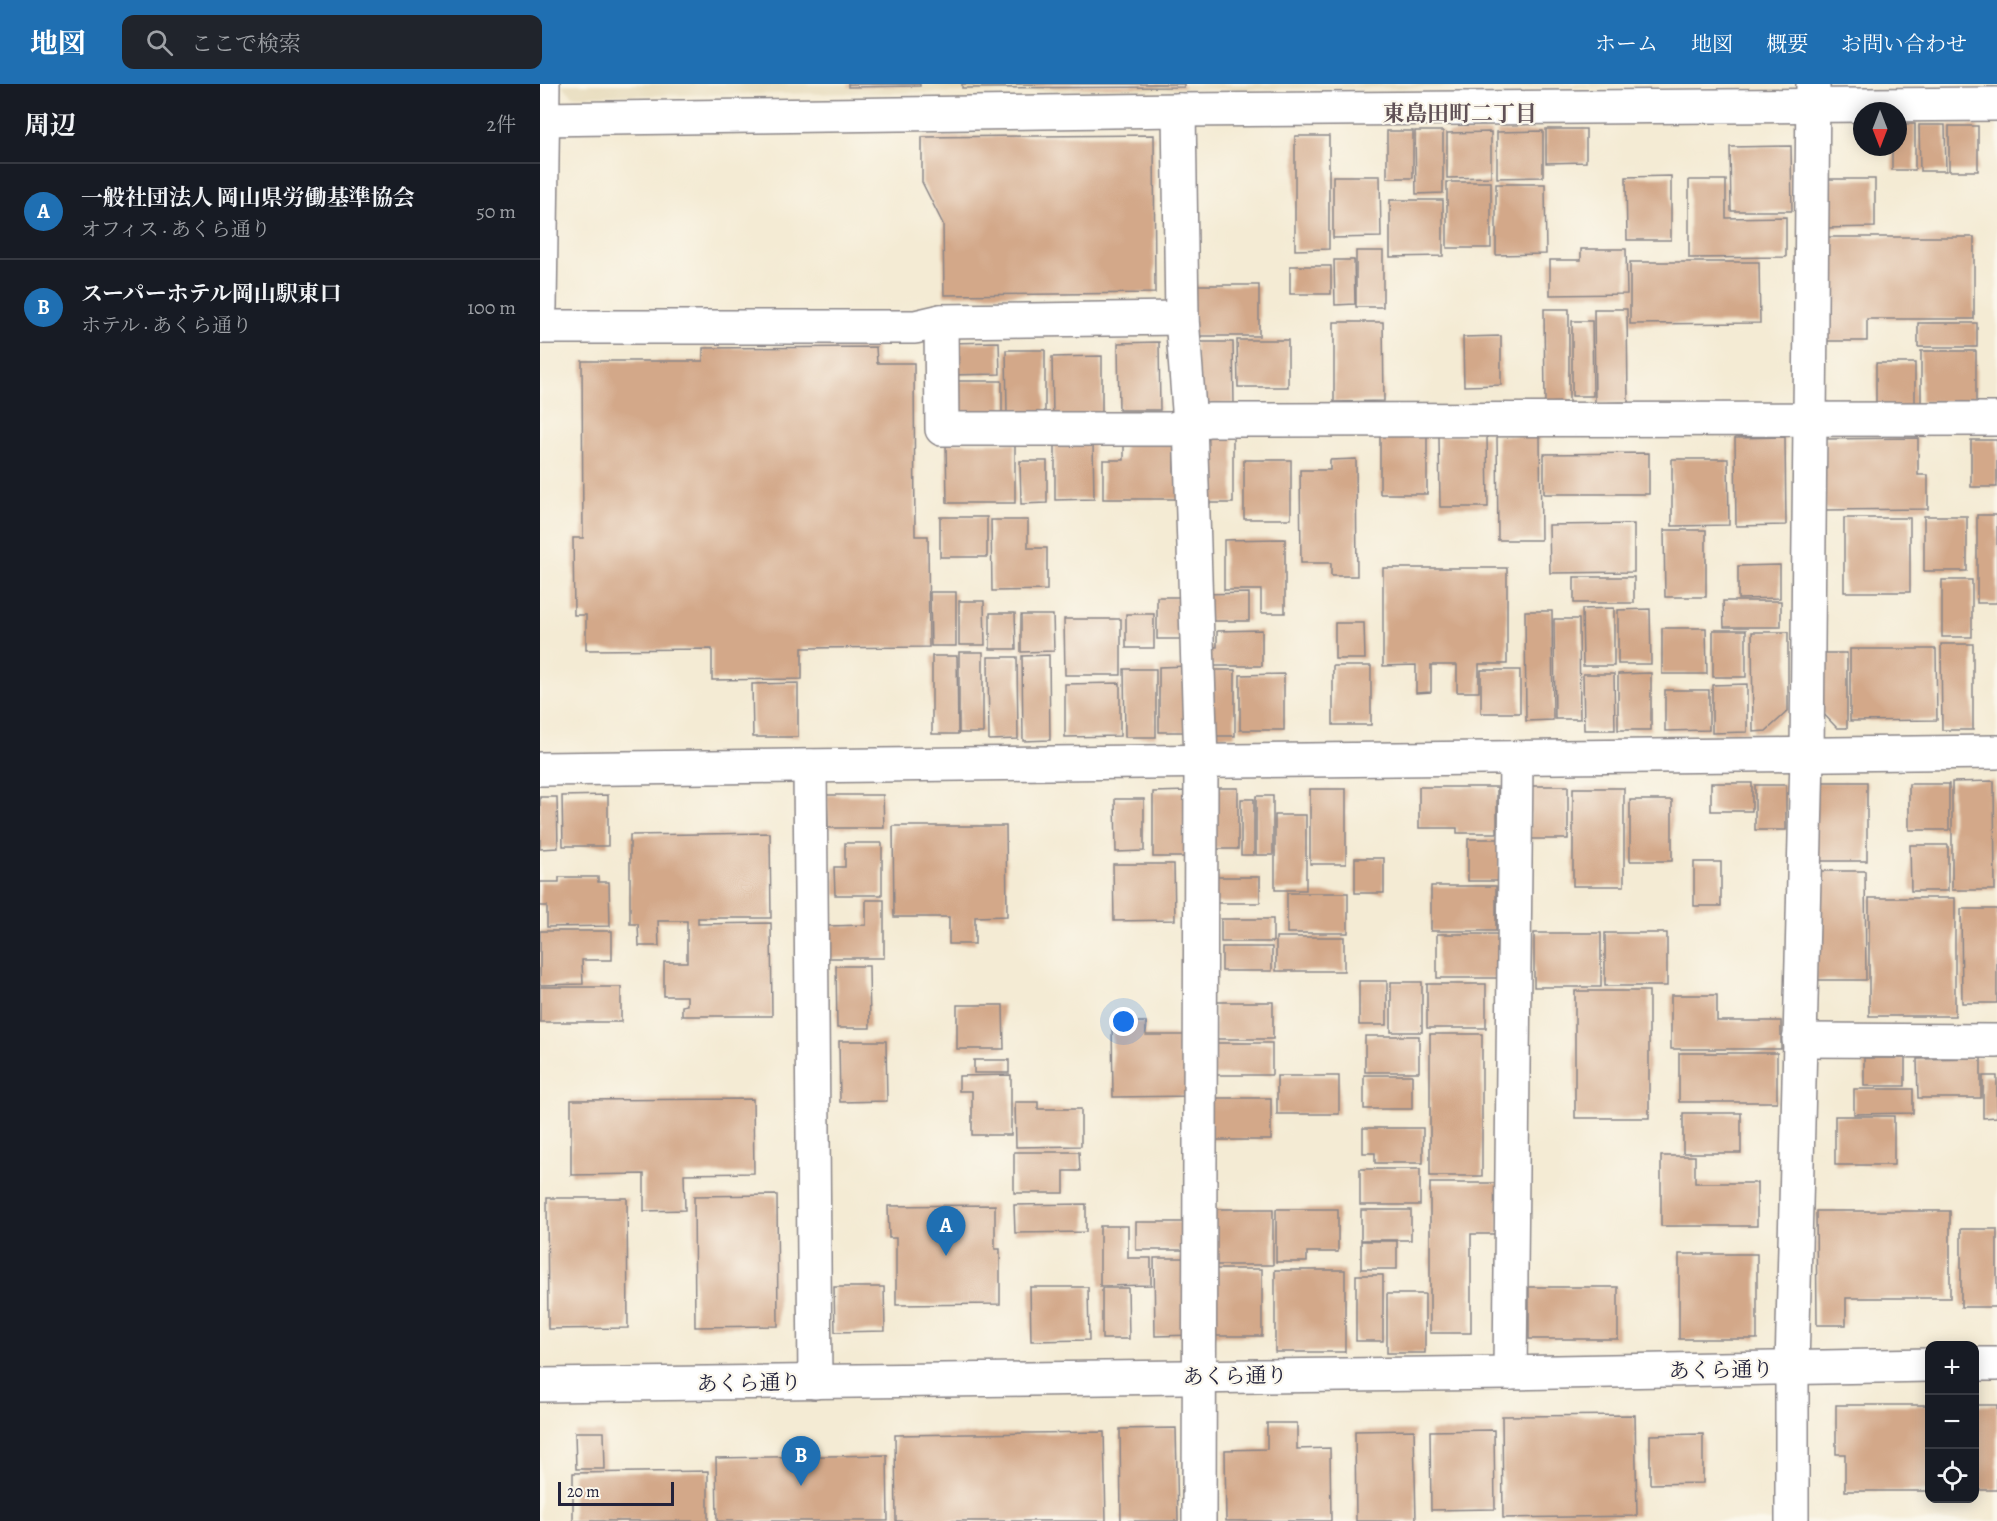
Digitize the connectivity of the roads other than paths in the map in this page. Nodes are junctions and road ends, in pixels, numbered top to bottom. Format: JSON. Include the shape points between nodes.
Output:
{"nodes":[{"id":1,"x":543,"y":84,"type":"edge"},
{"id":2,"x":1813,"y":95,"type":"edge"},
{"id":3,"x":1997,"y":104,"type":"edge"},
{"id":4,"x":1179,"y":110,"type":"junction"},
{"id":5,"x":541,"y":119,"type":"edge"},
{"id":6,"x":540,"y":307,"type":"edge"},
{"id":7,"x":1182,"y":318,"type":"junction"},
{"id":8,"x":941,"y":321,"type":"junction"},
{"id":9,"x":540,"y":327,"type":"edge"},
{"id":10,"x":1997,"y":419,"type":"edge"},
{"id":11,"x":1810,"y":420,"type":"junction"},
{"id":12,"x":1190,"y":423,"type":"junction"},
{"id":13,"x":1997,"y":752,"type":"edge"},
{"id":14,"x":1807,"y":755,"type":"junction"},
{"id":15,"x":1516,"y":759,"type":"junction"},
{"id":16,"x":1201,"y":762,"type":"junction"},
{"id":17,"x":810,"y":766,"type":"junction"},
{"id":18,"x":540,"y":769,"type":"edge"},
{"id":19,"x":1799,"y":1040,"type":"junction"},
{"id":20,"x":1997,"y":1041,"type":"edge"},
{"id":21,"x":1979,"y":1364,"type":"edge"},
{"id":22,"x":1997,"y":1364,"type":"edge"},
{"id":23,"x":1925,"y":1365,"type":"edge"},
{"id":24,"x":1791,"y":1368,"type":"junction"},
{"id":25,"x":1510,"y":1373,"type":"junction"},
{"id":26,"x":1200,"y":1376,"type":"junction"},
{"id":27,"x":815,"y":1382,"type":"junction"},
{"id":28,"x":540,"y":1385,"type":"edge"},
{"id":29,"x":1199,"y":1521,"type":"edge"},
{"id":30,"x":1792,"y":1521,"type":"edge"}],
"edges":[{"from":1,"to":5,"type":"street"},
{"from":2,"to":3,"type":"street"},
{"from":2,"to":4,"type":"street"},
{"from":2,"to":11,"type":"street"},
{"from":4,"to":5,"type":"street"},
{"from":4,"to":7,"type":"street"},
{"from":5,"to":6,"type":"street"},
{"from":7,"to":8,"type":"street"},
{"from":7,"to":12,"type":"street"},
{"from":8,"to":9,"type":"street","via":[[915,327]]},
{"from":8,"to":12,"type":"street","via":[[942,429],[1173,429]]},
{"from":10,"to":11,"type":"street"},
{"from":11,"to":12,"type":"street"},
{"from":11,"to":14,"type":"street"},
{"from":12,"to":16,"type":"street"},
{"from":13,"to":14,"type":"street"},
{"from":14,"to":15,"type":"street"},
{"from":14,"to":19,"type":"street"},
{"from":15,"to":16,"type":"street"},
{"from":15,"to":25,"type":"street"},
{"from":16,"to":17,"type":"street"},
{"from":16,"to":26,"type":"street"},
{"from":17,"to":18,"type":"street"},
{"from":17,"to":27,"type":"street"},
{"from":19,"to":20,"type":"street"},
{"from":19,"to":24,"type":"street"},
{"from":21,"to":22,"type":"street"},
{"from":23,"to":24,"type":"street","name":"あくら通り"},
{"from":24,"to":25,"type":"street","name":"あくら通り"},
{"from":24,"to":30,"type":"street"},
{"from":25,"to":26,"type":"street","name":"あくら通り"},
{"from":26,"to":27,"type":"street","name":"あくら通り"},
{"from":26,"to":29,"type":"street"},
{"from":27,"to":28,"type":"street","name":"あくら通り"}]}
